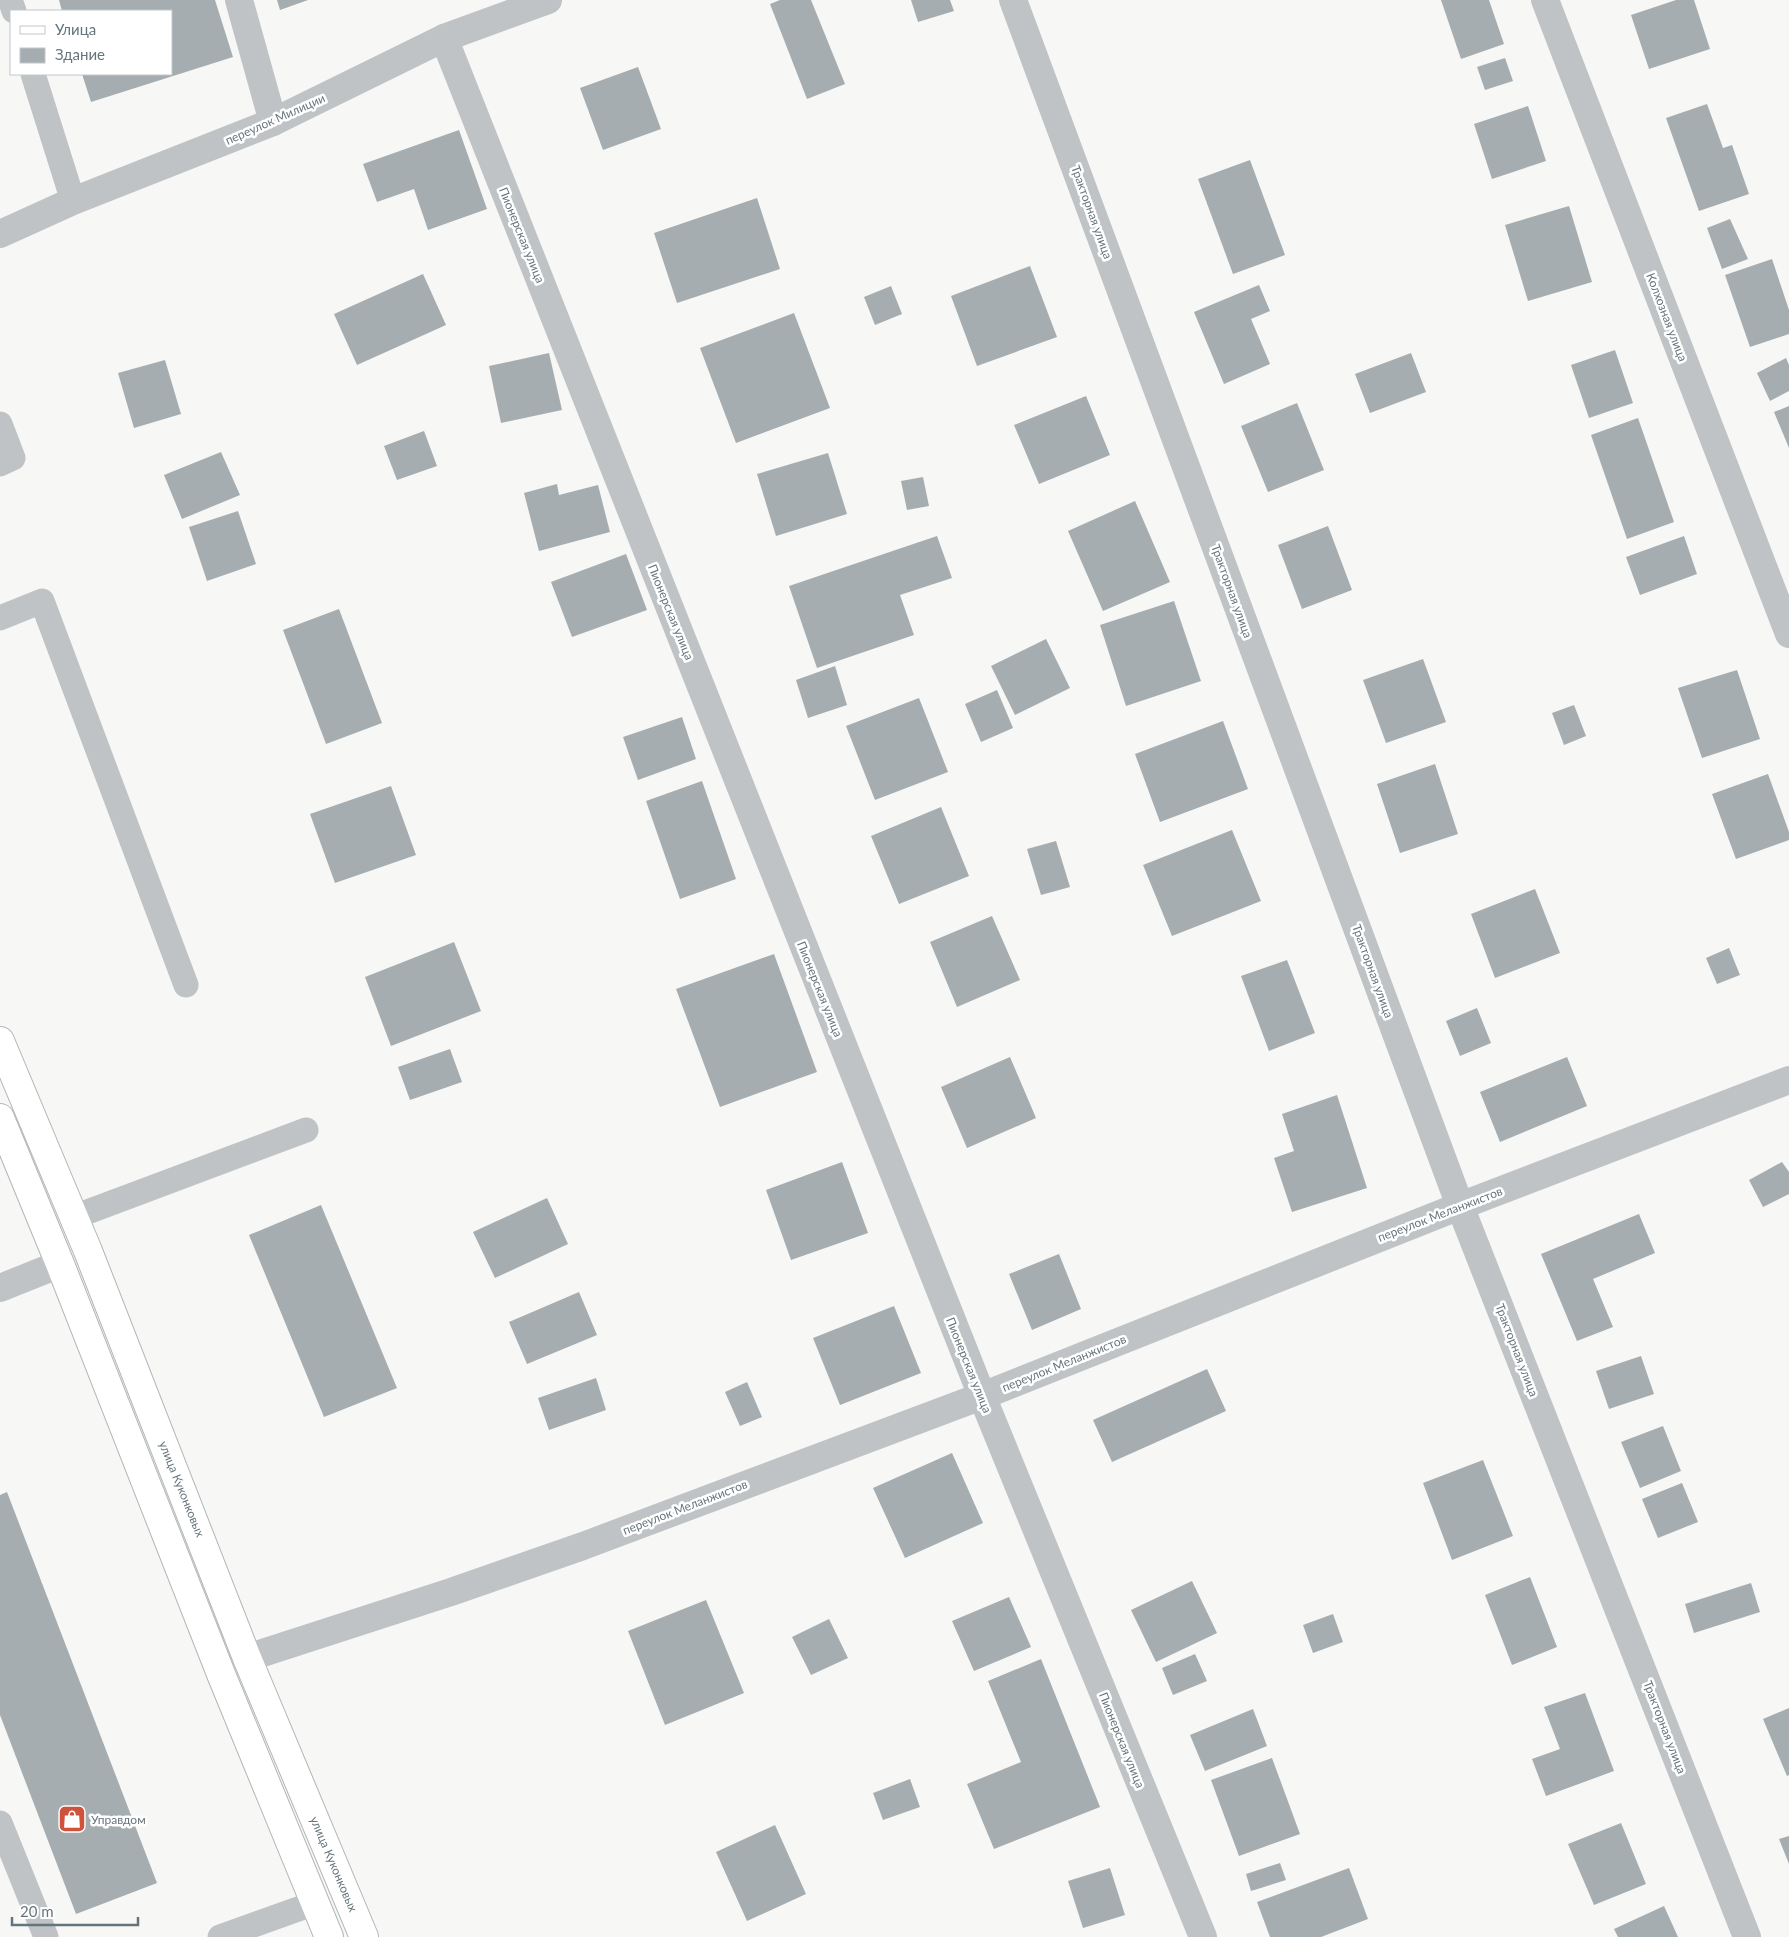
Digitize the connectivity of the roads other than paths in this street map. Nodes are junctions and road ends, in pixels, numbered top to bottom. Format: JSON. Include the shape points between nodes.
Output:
{"nodes":[{"id":1,"x":239,"y":0,"type":"edge"},
{"id":2,"x":548,"y":0,"type":"edge"},
{"id":3,"x":1013,"y":0,"type":"edge"},
{"id":4,"x":1545,"y":0,"type":"edge"},
{"id":5,"x":444,"y":38,"type":"junction"},
{"id":6,"x":33,"y":75,"type":"edge"},
{"id":7,"x":273,"y":122,"type":"junction"},
{"id":8,"x":73,"y":201,"type":"junction"},
{"id":9,"x":0,"y":234,"type":"edge"},
{"id":10,"x":0,"y":424,"type":"edge"},
{"id":11,"x":0,"y":464,"type":"edge"},
{"id":12,"x":0,"y":618,"type":"edge"},
{"id":13,"x":1789,"y":634,"type":"edge"},
{"id":14,"x":186,"y":985,"type":"dead end"},
{"id":15,"x":0,"y":1041,"type":"edge"},
{"id":16,"x":1789,"y":1080,"type":"edge"},
{"id":17,"x":0,"y":1118,"type":"edge"},
{"id":18,"x":306,"y":1130,"type":"dead end"},
{"id":19,"x":1460,"y":1206,"type":"junction"},
{"id":20,"x":74,"y":1218,"type":"junction"},
{"id":21,"x":88,"y":1251,"type":"junction"},
{"id":22,"x":60,"y":1264,"type":"junction"},
{"id":23,"x":0,"y":1288,"type":"edge"},
{"id":24,"x":982,"y":1396,"type":"junction"},
{"id":25,"x":247,"y":1658,"type":"junction"},
{"id":26,"x":0,"y":1823,"type":"edge"},
{"id":27,"x":315,"y":1903,"type":"junction"},
{"id":28,"x":46,"y":1937,"type":"edge"},
{"id":29,"x":220,"y":1937,"type":"edge"},
{"id":30,"x":329,"y":1937,"type":"edge"},
{"id":31,"x":364,"y":1937,"type":"edge"},
{"id":32,"x":1203,"y":1937,"type":"edge"},
{"id":33,"x":1747,"y":1937,"type":"edge"}],
"edges":[{"from":1,"to":7,"type":"street"},
{"from":2,"to":5,"type":"street","name":"переулок Милиции"},
{"from":3,"to":19,"type":"street","name":"Тракторная улица"},
{"from":4,"to":13,"type":"street","name":"Колхозная улица"},
{"from":5,"to":7,"type":"street","name":"переулок Милиции"},
{"from":5,"to":24,"type":"street","name":"Пионерская улица"},
{"from":6,"to":8,"type":"lane"},
{"from":7,"to":8,"type":"street","name":"переулок Милиции"},
{"from":8,"to":9,"type":"street","name":"переулок Милиции"},
{"from":10,"to":11,"type":"lane","via":[[13,458]]},
{"from":12,"to":14,"type":"lane","via":[[42,601]]},
{"from":15,"to":20,"type":"main road","name":"улица Куконковых"},
{"from":16,"to":19,"type":"street","name":"переулок Меланжистов"},
{"from":17,"to":22,"type":"main road"},
{"from":18,"to":20,"type":"lane"},
{"from":19,"to":24,"type":"street","name":"переулок Меланжистов"},
{"from":19,"to":33,"type":"street","name":"Тракторная улица"},
{"from":20,"to":21,"type":"main road","name":"улица Куконковых"},
{"from":21,"to":22,"type":"main road"},
{"from":21,"to":25,"type":"main road","name":"улица Куконковых"},
{"from":22,"to":23,"type":"street"},
{"from":22,"to":27,"type":"main road"},
{"from":24,"to":25,"type":"street","name":"переулок Меланжистов","via":[[565,1553]]},
{"from":24,"to":32,"type":"street","name":"Пионерская улица"},
{"from":25,"to":31,"type":"main road","name":"улица Куконковых"},
{"from":26,"to":28,"type":"lane"},
{"from":27,"to":29,"type":"lane"},
{"from":27,"to":30,"type":"main road"}]}
